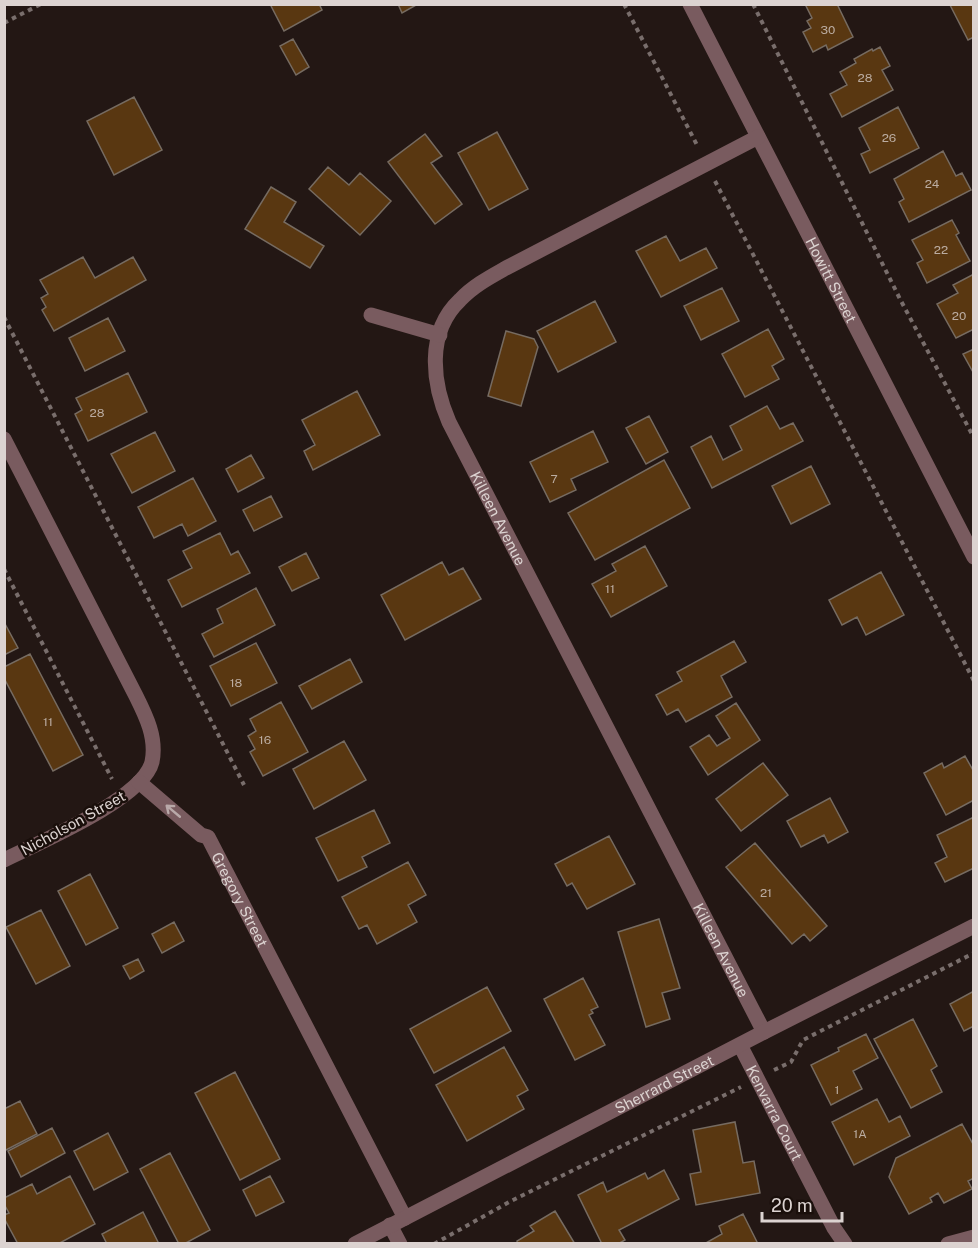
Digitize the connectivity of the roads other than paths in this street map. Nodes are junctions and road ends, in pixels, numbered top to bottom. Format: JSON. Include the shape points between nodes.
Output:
{"nodes":[{"id":1,"x":690,"y":4,"type":"edge"},
{"id":2,"x":758,"y":136,"type":"junction"},
{"id":3,"x":371,"y":315,"type":"dead end"},
{"id":4,"x":440,"y":335,"type":"junction"},
{"id":5,"x":4,"y":440,"type":"edge"},
{"id":6,"x":974,"y":557,"type":"edge"},
{"id":7,"x":140,"y":782,"type":"junction"},
{"id":8,"x":4,"y":860,"type":"edge"},
{"id":9,"x":974,"y":926,"type":"edge"},
{"id":10,"x":764,"y":1032,"type":"junction"},
{"id":11,"x":740,"y":1045,"type":"junction"},
{"id":12,"x":405,"y":1218,"type":"junction"},
{"id":13,"x":390,"y":1225,"type":"junction"},
{"id":14,"x":974,"y":1237,"type":"edge"},
{"id":15,"x":355,"y":1244,"type":"edge"},
{"id":16,"x":400,"y":1244,"type":"edge"},
{"id":17,"x":845,"y":1244,"type":"edge"},
{"id":18,"x":948,"y":1244,"type":"edge"}],
"edges":[{"from":1,"to":2,"type":"street","name":"Howitt Street"},
{"from":2,"to":4,"type":"street","name":"Killeen Avenue","via":[[476,286],[453,307]]},
{"from":2,"to":6,"type":"street","name":"Howitt Street"},
{"from":3,"to":4,"type":"street"},
{"from":4,"to":10,"type":"street","name":"Killeen Avenue","via":[[435,371],[449,422]]},
{"from":5,"to":7,"type":"street","via":[[147,720],[153,741],[152,760]]},
{"from":7,"to":8,"type":"street","name":"Nicholson Street","via":[[122,798]]},
{"from":12,"to":7,"type":"street","name":"Gregory Street","one_way":true,"via":[[208,837]]},
{"from":9,"to":10,"type":"street","name":"Sherrard Street"},
{"from":10,"to":11,"type":"street","name":"Sherrard Street"},
{"from":11,"to":12,"type":"street","name":"Sherrard Street"},
{"from":11,"to":17,"type":"street","name":"Kenvarra Court"},
{"from":12,"to":13,"type":"street","name":"Sherrard Street"},
{"from":13,"to":15,"type":"street","name":"Sherrard Street"},
{"from":13,"to":16,"type":"street"},
{"from":14,"to":18,"type":"street"}]}
